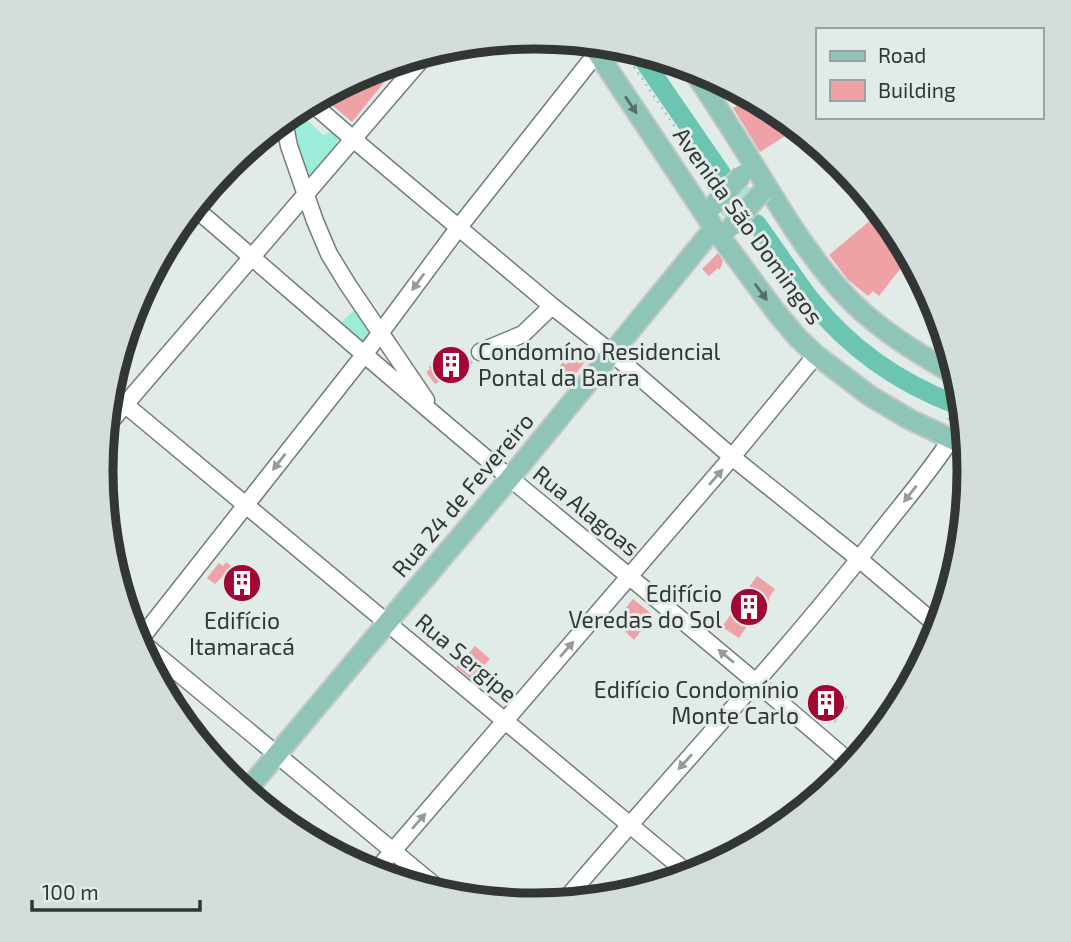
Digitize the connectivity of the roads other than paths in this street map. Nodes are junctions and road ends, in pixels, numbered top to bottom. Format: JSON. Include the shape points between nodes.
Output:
{"nodes":[{"id":1,"x":593,"y":53,"type":"edge"},
{"id":2,"x":597,"y":54,"type":"edge"},
{"id":3,"x":416,"y":66,"type":"edge"},
{"id":4,"x":699,"y":82,"type":"edge"},
{"id":5,"x":319,"y":109,"type":"edge"},
{"id":6,"x":286,"y":131,"type":"edge"},
{"id":7,"x":353,"y":139,"type":"junction"},
{"id":8,"x":747,"y":169,"type":"junction"},
{"id":9,"x":765,"y":190,"type":"junction"},
{"id":10,"x":306,"y":194,"type":"junction"},
{"id":11,"x":201,"y":214,"type":"edge"},
{"id":12,"x":717,"y":218,"type":"junction"},
{"id":13,"x":459,"y":227,"type":"junction"},
{"id":14,"x":252,"y":257,"type":"junction"},
{"id":15,"x":552,"y":306,"type":"junction"},
{"id":16,"x":380,"y":334,"type":"junction"},
{"id":17,"x":480,"y":352,"type":"dead end"},
{"id":18,"x":613,"y":354,"type":"junction"},
{"id":19,"x":364,"y":355,"type":"junction"},
{"id":20,"x":816,"y":355,"type":"junction"},
{"id":21,"x":945,"y":369,"type":"edge"},
{"id":22,"x":120,"y":400,"type":"edge"},
{"id":23,"x":438,"y":416,"type":"junction"},
{"id":24,"x":957,"y":441,"type":"edge"},
{"id":25,"x":957,"y":443,"type":"edge"},
{"id":26,"x":733,"y":457,"type":"junction"},
{"id":27,"x":510,"y":478,"type":"junction"},
{"id":28,"x":246,"y":504,"type":"junction"},
{"id":29,"x":859,"y":559,"type":"junction"},
{"id":30,"x":630,"y":576,"type":"junction"},
{"id":31,"x":930,"y":619,"type":"edge"},
{"id":32,"x":387,"y":622,"type":"junction"},
{"id":33,"x":145,"y":629,"type":"edge"},
{"id":34,"x":155,"y":654,"type":"edge"},
{"id":35,"x":757,"y":682,"type":"junction"},
{"id":36,"x":505,"y":721,"type":"junction"},
{"id":37,"x":277,"y":755,"type":"junction"},
{"id":38,"x":845,"y":758,"type":"edge"},
{"id":39,"x":252,"y":784,"type":"edge"},
{"id":40,"x":629,"y":824,"type":"junction"},
{"id":41,"x":394,"y":850,"type":"junction"},
{"id":42,"x":382,"y":864,"type":"edge"},
{"id":43,"x":681,"y":867,"type":"edge"},
{"id":44,"x":428,"y":879,"type":"edge"},
{"id":45,"x":573,"y":891,"type":"edge"}],
"edges":[{"from":1,"to":13,"type":"street"},
{"from":2,"to":12,"type":"main road","name":"Avenida São Domingos","one_way":true},
{"from":3,"to":7,"type":"street"},
{"from":4,"to":8,"type":"main road","name":"Avenida São Domingos"},
{"from":5,"to":7,"type":"street"},
{"from":6,"to":10,"type":"street"},
{"from":7,"to":10,"type":"street"},
{"from":7,"to":13,"type":"street"},
{"from":8,"to":9,"type":"main road","name":"Avenida São Domingos"},
{"from":8,"to":12,"type":"main road","bridge":true},
{"from":9,"to":12,"type":"main road","bridge":true},
{"from":9,"to":21,"type":"main road","name":"Avenida São Domingos","via":[[856,306]]},
{"from":10,"to":14,"type":"street"},
{"from":10,"to":16,"type":"street","via":[[330,254]]},
{"from":11,"to":14,"type":"street","name":"Rua Alagoas"},
{"from":12,"to":18,"type":"main road","name":"Rua 24 de Fevereiro"},
{"from":12,"to":20,"type":"main road","name":"Avenida São Domingos","one_way":true,"via":[[776,312]]},
{"from":13,"to":15,"type":"street"},
{"from":13,"to":16,"type":"street","one_way":true},
{"from":14,"to":19,"type":"street","name":"Rua Alagoas"},
{"from":14,"to":22,"type":"street"},
{"from":15,"to":17,"type":"street","via":[[523,334]]},
{"from":15,"to":18,"type":"street"},
{"from":16,"to":19,"type":"street"},
{"from":16,"to":23,"type":"street"},
{"from":18,"to":26,"type":"street"},
{"from":18,"to":27,"type":"main road","name":"Rua 24 de Fevereiro"},
{"from":19,"to":23,"type":"street","name":"Rua Alagoas"},
{"from":19,"to":28,"type":"street","one_way":true},
{"from":20,"to":24,"type":"main road","name":"Avenida São Domingos","via":[[870,396]]},
{"from":20,"to":26,"type":"street"},
{"from":22,"to":28,"type":"street","name":"Rua Sergipe"},
{"from":23,"to":27,"type":"street","name":"Rua Alagoas"},
{"from":25,"to":29,"type":"street","one_way":true},
{"from":26,"to":29,"type":"street"},
{"from":30,"to":26,"type":"street","one_way":true},
{"from":27,"to":30,"type":"street","name":"Rua Alagoas"},
{"from":27,"to":32,"type":"main road","name":"Rua 24 de Fevereiro"},
{"from":28,"to":32,"type":"street","name":"Rua Sergipe"},
{"from":28,"to":33,"type":"street"},
{"from":29,"to":31,"type":"street"},
{"from":29,"to":35,"type":"street"},
{"from":35,"to":30,"type":"street","name":"Rua Alagoas","one_way":true},
{"from":36,"to":30,"type":"street","one_way":true},
{"from":32,"to":36,"type":"street","name":"Rua Sergipe"},
{"from":32,"to":37,"type":"main road","name":"Rua 24 de Fevereiro"},
{"from":34,"to":37,"type":"street"},
{"from":35,"to":38,"type":"street","name":"Rua Alagoas"},
{"from":35,"to":40,"type":"street","one_way":true},
{"from":36,"to":40,"type":"street","name":"Rua Sergipe"},
{"from":41,"to":36,"type":"street","one_way":true},
{"from":37,"to":39,"type":"main road","name":"Rua 24 de Fevereiro"},
{"from":37,"to":41,"type":"street"},
{"from":40,"to":43,"type":"street","name":"Rua Sergipe"},
{"from":40,"to":45,"type":"street"},
{"from":41,"to":42,"type":"street"},
{"from":41,"to":44,"type":"street"}]}
